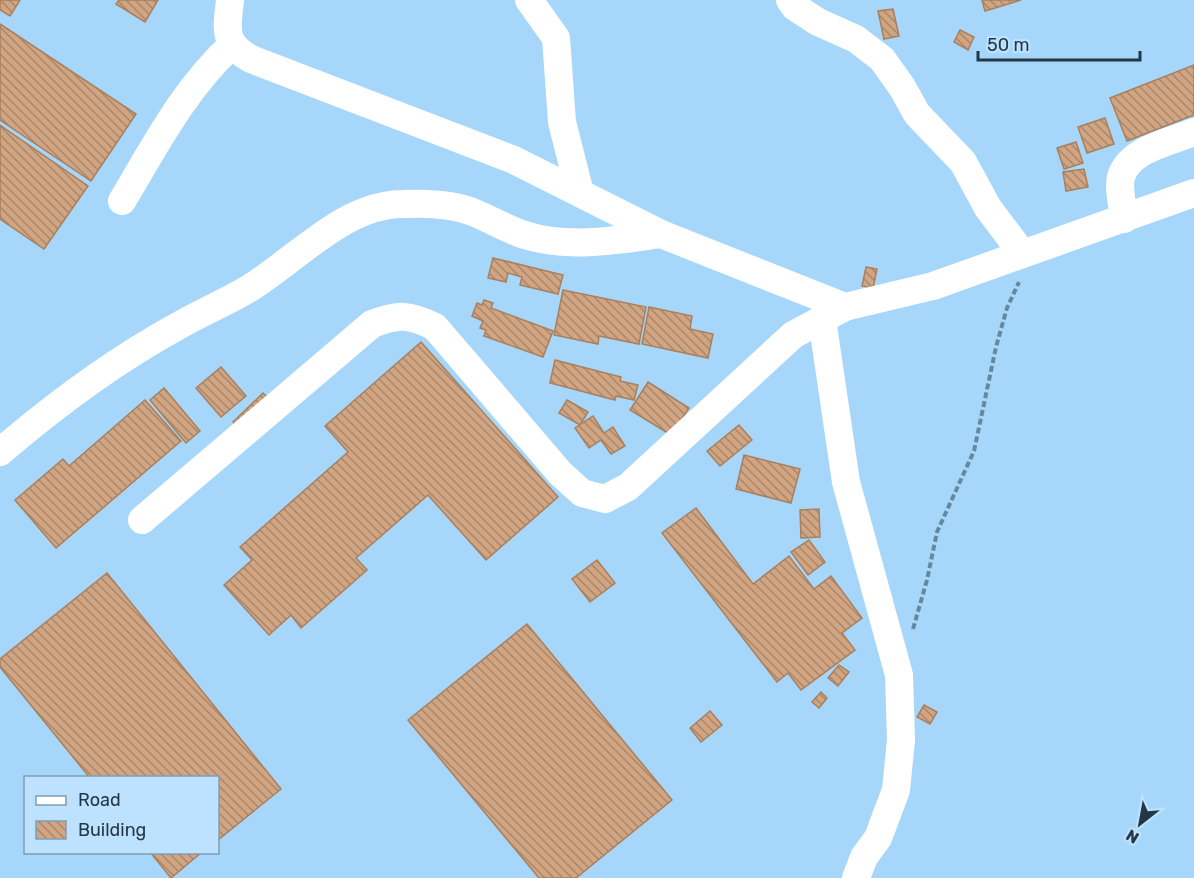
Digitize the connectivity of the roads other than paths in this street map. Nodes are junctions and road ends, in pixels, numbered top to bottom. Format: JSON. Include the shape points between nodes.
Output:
{"nodes":[{"id":1,"x":230,"y":0,"type":"edge"},
{"id":2,"x":529,"y":0,"type":"edge"},
{"id":3,"x":790,"y":0,"type":"edge"},
{"id":4,"x":232,"y":45,"type":"junction"},
{"id":5,"x":1194,"y":132,"type":"edge"},
{"id":6,"x":580,"y":193,"type":"junction"},
{"id":7,"x":1194,"y":193,"type":"edge"},
{"id":8,"x":122,"y":201,"type":"dead end"},
{"id":9,"x":1124,"y":219,"type":"junction"},
{"id":10,"x":661,"y":234,"type":"junction"},
{"id":11,"x":1022,"y":253,"type":"junction"},
{"id":12,"x":834,"y":313,"type":"junction"},
{"id":13,"x":0,"y":452,"type":"edge"},
{"id":14,"x":142,"y":520,"type":"dead end"},
{"id":15,"x":856,"y":878,"type":"edge"}],
"edges":[{"from":1,"to":4,"type":"street","via":[[227,33]]},
{"from":2,"to":6,"type":"street","via":[[556,38],[562,122]]},
{"from":3,"to":11,"type":"street","via":[[818,22],[856,39],[882,58],[917,114],[963,162],[988,208]]},
{"from":4,"to":6,"type":"street","via":[[251,59],[514,160]]},
{"from":4,"to":8,"type":"street","via":[[187,93]]},
{"from":5,"to":9,"type":"street","via":[[1144,152],[1127,165],[1120,179]]},
{"from":6,"to":10,"type":"street"},
{"from":7,"to":9,"type":"street"},
{"from":9,"to":11,"type":"street"},
{"from":10,"to":12,"type":"street"},
{"from":10,"to":13,"type":"street","via":[[608,242],[561,240],[527,236],[473,212],[444,206],[402,204],[373,208],[347,219],[215,309],[180,324],[119,362]]},
{"from":11,"to":12,"type":"street","via":[[933,286]]},
{"from":12,"to":14,"type":"street","via":[[793,335],[628,487],[605,500],[582,493],[560,473],[435,327],[415,317],[395,316],[372,324]]},
{"from":12,"to":15,"type":"street","via":[[846,482],[899,675],[901,740],[896,790],[878,838],[864,857]]}]}
